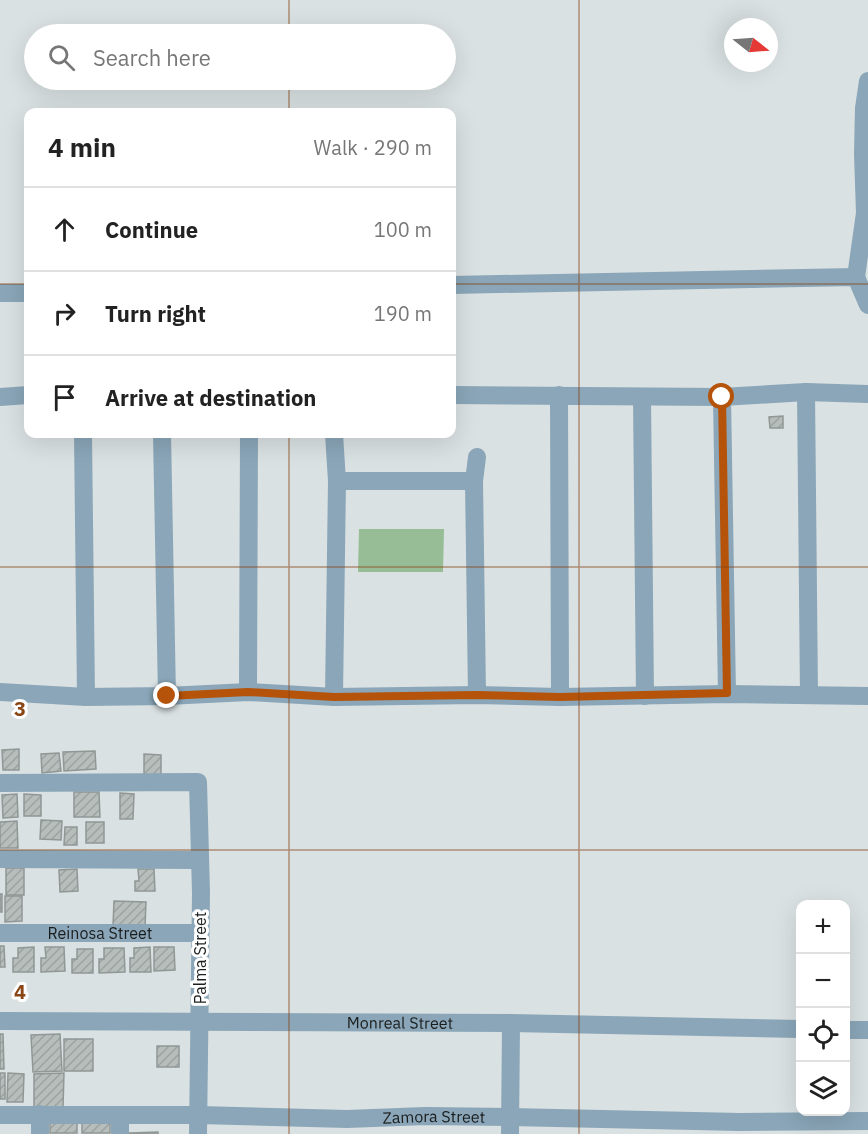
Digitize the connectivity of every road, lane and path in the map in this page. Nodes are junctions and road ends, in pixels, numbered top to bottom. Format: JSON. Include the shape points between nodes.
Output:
{"nodes":[{"id":1,"x":868,"y":81,"type":"edge"},
{"id":2,"x":856,"y":277,"type":"junction"},
{"id":3,"x":456,"y":285,"type":"edge"},
{"id":4,"x":0,"y":293,"type":"edge"},
{"id":5,"x":24,"y":293,"type":"edge"},
{"id":6,"x":868,"y":305,"type":"edge"},
{"id":7,"x":806,"y":392,"type":"junction"},
{"id":8,"x":868,"y":394,"type":"edge"},
{"id":9,"x":24,"y":395,"type":"edge"},
{"id":10,"x":456,"y":395,"type":"edge"},
{"id":11,"x":559,"y":395,"type":"junction"},
{"id":12,"x":0,"y":397,"type":"edge"},
{"id":13,"x":642,"y":397,"type":"junction"},
{"id":14,"x":722,"y":397,"type":"junction"},
{"id":15,"x":83,"y":438,"type":"edge"},
{"id":16,"x":162,"y":438,"type":"edge"},
{"id":17,"x":249,"y":438,"type":"edge"},
{"id":18,"x":334,"y":438,"type":"edge"},
{"id":19,"x":477,"y":457,"type":"dead end"},
{"id":20,"x":337,"y":481,"type":"junction"},
{"id":21,"x":474,"y":481,"type":"junction"},
{"id":22,"x":0,"y":692,"type":"edge"},
{"id":23,"x":248,"y":692,"type":"junction"},
{"id":24,"x":727,"y":693,"type":"junction"},
{"id":25,"x":477,"y":695,"type":"junction"},
{"id":26,"x":809,"y":695,"type":"junction"},
{"id":27,"x":86,"y":696,"type":"junction"},
{"id":28,"x":167,"y":696,"type":"junction"},
{"id":29,"x":645,"y":696,"type":"junction"},
{"id":30,"x":868,"y":696,"type":"edge"},
{"id":31,"x":334,"y":697,"type":"junction"},
{"id":32,"x":560,"y":697,"type":"junction"},
{"id":33,"x":0,"y":783,"type":"edge"},
{"id":34,"x":0,"y":859,"type":"edge"},
{"id":35,"x":199,"y":860,"type":"junction"},
{"id":36,"x":0,"y":933,"type":"edge"},
{"id":37,"x":200,"y":933,"type":"junction"},
{"id":38,"x":0,"y":1021,"type":"edge"},
{"id":39,"x":200,"y":1021,"type":"junction"},
{"id":40,"x":511,"y":1023,"type":"junction"},
{"id":41,"x":796,"y":1029,"type":"edge"},
{"id":42,"x":850,"y":1030,"type":"edge"},
{"id":43,"x":868,"y":1030,"type":"edge"},
{"id":44,"x":40,"y":1114,"type":"junction"},
{"id":45,"x":0,"y":1115,"type":"edge"},
{"id":46,"x":199,"y":1115,"type":"junction"},
{"id":47,"x":120,"y":1116,"type":"junction"},
{"id":48,"x":868,"y":1121,"type":"edge"},
{"id":49,"x":822,"y":1122,"type":"edge"},
{"id":50,"x":271,"y":1125,"type":"edge"},
{"id":51,"x":425,"y":1125,"type":"edge"},
{"id":52,"x":347,"y":1126,"type":"edge"},
{"id":53,"x":510,"y":1126,"type":"edge"},
{"id":54,"x":584,"y":1126,"type":"edge"},
{"id":55,"x":665,"y":1127,"type":"edge"},
{"id":56,"x":740,"y":1128,"type":"edge"},
{"id":57,"x":40,"y":1134,"type":"edge"},
{"id":58,"x":120,"y":1134,"type":"edge"},
{"id":59,"x":198,"y":1134,"type":"edge"}],
"edges":[{"from":1,"to":2,"type":"street","via":[[864,108],[865,213]]},
{"from":2,"to":3,"type":"street"},
{"from":2,"to":6,"type":"street"},
{"from":4,"to":5,"type":"street"},
{"from":7,"to":8,"type":"street"},
{"from":7,"to":14,"type":"street"},
{"from":7,"to":26,"type":"street"},
{"from":9,"to":12,"type":"street"},
{"from":10,"to":11,"type":"street"},
{"from":11,"to":13,"type":"street"},
{"from":11,"to":32,"type":"street"},
{"from":13,"to":14,"type":"street"},
{"from":13,"to":29,"type":"street"},
{"from":14,"to":24,"type":"street"},
{"from":15,"to":27,"type":"street"},
{"from":16,"to":28,"type":"street"},
{"from":17,"to":23,"type":"street"},
{"from":18,"to":20,"type":"street"},
{"from":19,"to":21,"type":"street"},
{"from":20,"to":21,"type":"street"},
{"from":20,"to":31,"type":"street"},
{"from":21,"to":25,"type":"street"},
{"from":22,"to":27,"type":"street"},
{"from":23,"to":28,"type":"street"},
{"from":23,"to":31,"type":"street"},
{"from":24,"to":26,"type":"street"},
{"from":24,"to":29,"type":"street"},
{"from":25,"to":31,"type":"street"},
{"from":25,"to":32,"type":"street"},
{"from":26,"to":30,"type":"street"},
{"from":27,"to":28,"type":"street"},
{"from":29,"to":32,"type":"street"},
{"from":33,"to":35,"type":"street","name":"Palma Street","via":[[198,782]]},
{"from":34,"to":35,"type":"street"},
{"from":35,"to":37,"type":"street","name":"Palma Street"},
{"from":36,"to":37,"type":"street","name":"Reinosa Street"},
{"from":37,"to":39,"type":"street","name":"Palma Street"},
{"from":38,"to":39,"type":"street","name":"Monreal Street"},
{"from":39,"to":40,"type":"street","name":"Monreal Street"},
{"from":39,"to":46,"type":"street","name":"Palma Street"},
{"from":40,"to":41,"type":"street","name":"Monreal Street"},
{"from":40,"to":53,"type":"street"},
{"from":42,"to":43,"type":"street"},
{"from":44,"to":45,"type":"street","name":"Zamora Street"},
{"from":44,"to":47,"type":"street","name":"Zamora Street"},
{"from":44,"to":57,"type":"street"},
{"from":46,"to":47,"type":"street","name":"Zamora Street"},
{"from":46,"to":50,"type":"street","name":"Zamora Street"},
{"from":46,"to":59,"type":"street","name":"Palma Street"},
{"from":47,"to":58,"type":"street"},
{"from":48,"to":49,"type":"street","name":"Zamora Street"},
{"from":49,"to":56,"type":"street","name":"Zamora Street"},
{"from":50,"to":52,"type":"street","name":"Zamora Street"},
{"from":51,"to":52,"type":"street","name":"Zamora Street"},
{"from":51,"to":53,"type":"street","name":"Zamora Street"},
{"from":53,"to":54,"type":"street","name":"Zamora Street"},
{"from":54,"to":55,"type":"street","name":"Zamora Street"},
{"from":55,"to":56,"type":"street","name":"Zamora Street"}]}
